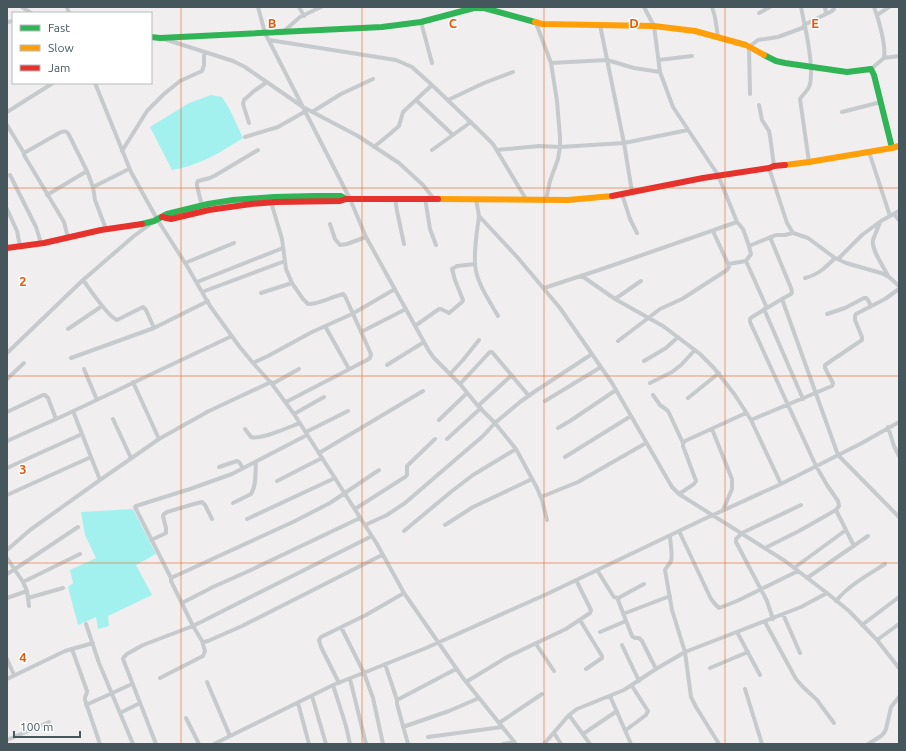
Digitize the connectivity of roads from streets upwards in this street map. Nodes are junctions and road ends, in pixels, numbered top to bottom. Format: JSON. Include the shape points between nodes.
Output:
{"nodes":[{"id":1,"x":258,"y":7,"type":"edge"},
{"id":2,"x":299,"y":7,"type":"edge"},
{"id":3,"x":321,"y":7,"type":"edge"},
{"id":4,"x":644,"y":7,"type":"edge"},
{"id":5,"x":712,"y":7,"type":"edge"},
{"id":6,"x":770,"y":7,"type":"edge"},
{"id":7,"x":801,"y":7,"type":"edge"},
{"id":8,"x":825,"y":7,"type":"edge"},
{"id":9,"x":833,"y":7,"type":"edge"},
{"id":10,"x":874,"y":7,"type":"edge"},
{"id":11,"x":889,"y":7,"type":"edge"},
{"id":12,"x":465,"y":9,"type":"edge"},
{"id":13,"x":759,"y":13,"type":"dead end"},
{"id":14,"x":826,"y":14,"type":"junction"},
{"id":15,"x":877,"y":15,"type":"junction"},
{"id":16,"x":304,"y":16,"type":"junction"},
{"id":17,"x":421,"y":22,"type":"junction"},
{"id":18,"x":536,"y":23,"type":"junction"},
{"id":19,"x":600,"y":25,"type":"junction"},
{"id":20,"x":654,"y":26,"type":"junction"},
{"id":21,"x":804,"y":26,"type":"junction"},
{"id":22,"x":283,"y":32,"type":"junction"},
{"id":23,"x":266,"y":33,"type":"junction"},
{"id":24,"x":152,"y":37,"type":"edge"},
{"id":25,"x":718,"y":37,"type":"junction"},
{"id":26,"x":160,"y":38,"type":"junction"},
{"id":27,"x":269,"y":40,"type":"junction"},
{"id":28,"x":749,"y":47,"type":"junction"},
{"id":29,"x":204,"y":52,"type":"junction"},
{"id":30,"x":692,"y":56,"type":"dead end"},
{"id":31,"x":899,"y":56,"type":"edge"},
{"id":32,"x":884,"y":58,"type":"junction"},
{"id":33,"x":607,"y":60,"type":"junction"},
{"id":34,"x":659,"y":60,"type":"junction"},
{"id":35,"x":432,"y":63,"type":"dead end"},
{"id":36,"x":552,"y":63,"type":"junction"},
{"id":37,"x":811,"y":67,"type":"junction"},
{"id":38,"x":871,"y":69,"type":"junction"},
{"id":39,"x":513,"y":72,"type":"dead end"},
{"id":40,"x":660,"y":72,"type":"junction"},
{"id":41,"x":373,"y":79,"type":"dead end"},
{"id":42,"x":267,"y":82,"type":"junction"},
{"id":43,"x":51,"y":84,"type":"edge"},
{"id":44,"x":95,"y":84,"type":"edge"},
{"id":45,"x":432,"y":85,"type":"junction"},
{"id":46,"x":750,"y":94,"type":"dead end"},
{"id":47,"x":416,"y":100,"type":"junction"},
{"id":48,"x":448,"y":100,"type":"junction"},
{"id":49,"x":881,"y":102,"type":"junction"},
{"id":50,"x":758,"y":105,"type":"dead end"},
{"id":51,"x":303,"y":107,"type":"junction"},
{"id":52,"x":306,"y":111,"type":"junction"},
{"id":53,"x":7,"y":112,"type":"edge"},
{"id":54,"x":312,"y":112,"type":"junction"},
{"id":55,"x":842,"y":112,"type":"dead end"},
{"id":56,"x":471,"y":122,"type":"junction"},
{"id":57,"x":249,"y":123,"type":"dead end"},
{"id":58,"x":7,"y":125,"type":"edge"},
{"id":59,"x":688,"y":130,"type":"junction"},
{"id":60,"x":453,"y":136,"type":"junction"},
{"id":61,"x":245,"y":137,"type":"dead end"},
{"id":62,"x":624,"y":144,"type":"junction"},
{"id":63,"x":374,"y":146,"type":"junction"},
{"id":64,"x":560,"y":147,"type":"junction"},
{"id":65,"x":896,"y":147,"type":"edge"},
{"id":66,"x":258,"y":150,"type":"dead end"},
{"id":67,"x":432,"y":150,"type":"dead end"},
{"id":68,"x":497,"y":150,"type":"junction"},
{"id":69,"x":122,"y":151,"type":"junction"},
{"id":70,"x":24,"y":152,"type":"junction"},
{"id":71,"x":869,"y":152,"type":"junction"},
{"id":72,"x":809,"y":162,"type":"junction"},
{"id":73,"x":772,"y":167,"type":"junction"},
{"id":74,"x":129,"y":169,"type":"junction"},
{"id":75,"x":87,"y":171,"type":"junction"},
{"id":76,"x":10,"y":175,"type":"dead end"},
{"id":77,"x":718,"y":175,"type":"junction"},
{"id":78,"x":94,"y":187,"type":"junction"},
{"id":79,"x":632,"y":192,"type":"junction"},
{"id":80,"x":622,"y":194,"type":"junction"},
{"id":81,"x":47,"y":195,"type":"junction"},
{"id":82,"x":395,"y":198,"type":"junction"},
{"id":83,"x":425,"y":198,"type":"junction"},
{"id":84,"x":348,"y":199,"type":"junction"},
{"id":85,"x":434,"y":199,"type":"junction"},
{"id":86,"x":476,"y":199,"type":"junction"},
{"id":87,"x":526,"y":199,"type":"junction"},
{"id":88,"x":546,"y":200,"type":"junction"},
{"id":89,"x":271,"y":202,"type":"junction"},
{"id":90,"x":202,"y":206,"type":"junction"},
{"id":91,"x":7,"y":209,"type":"edge"},
{"id":92,"x":899,"y":211,"type":"edge"},
{"id":93,"x":894,"y":214,"type":"junction"},
{"id":94,"x":479,"y":216,"type":"junction"},
{"id":95,"x":890,"y":216,"type":"junction"},
{"id":96,"x":160,"y":218,"type":"junction"},
{"id":97,"x":899,"y":220,"type":"edge"},
{"id":98,"x":881,"y":221,"type":"junction"},
{"id":99,"x":737,"y":222,"type":"junction"},
{"id":100,"x":330,"y":224,"type":"dead end"},
{"id":101,"x":106,"y":229,"type":"junction"},
{"id":102,"x":713,"y":231,"type":"junction"},
{"id":103,"x":637,"y":233,"type":"dead end"},
{"id":104,"x":794,"y":233,"type":"junction"},
{"id":105,"x":366,"y":237,"type":"junction"},
{"id":106,"x":770,"y":237,"type":"junction"},
{"id":107,"x":68,"y":238,"type":"junction"},
{"id":108,"x":41,"y":243,"type":"junction"},
{"id":109,"x":234,"y":243,"type":"dead end"},
{"id":110,"x":404,"y":244,"type":"dead end"},
{"id":111,"x":436,"y":245,"type":"dead end"},
{"id":112,"x":20,"y":246,"type":"junction"},
{"id":113,"x":749,"y":246,"type":"junction"},
{"id":114,"x":7,"y":248,"type":"edge"},
{"id":115,"x":283,"y":248,"type":"junction"},
{"id":116,"x":836,"y":258,"type":"junction"},
{"id":117,"x":285,"y":261,"type":"junction"},
{"id":118,"x":746,"y":261,"type":"junction"},
{"id":119,"x":185,"y":263,"type":"junction"},
{"id":120,"x":475,"y":264,"type":"junction"},
{"id":121,"x":728,"y":264,"type":"junction"},
{"id":122,"x":582,"y":276,"type":"junction"},
{"id":123,"x":889,"y":277,"type":"junction"},
{"id":124,"x":805,"y":278,"type":"dead end"},
{"id":125,"x":83,"y":280,"type":"junction"},
{"id":126,"x":641,"y":280,"type":"dead end"},
{"id":127,"x":196,"y":282,"type":"junction"},
{"id":128,"x":292,"y":283,"type":"junction"},
{"id":129,"x":899,"y":287,"type":"edge"},
{"id":130,"x":544,"y":288,"type":"junction"},
{"id":131,"x":394,"y":289,"type":"junction"},
{"id":132,"x":202,"y":292,"type":"junction"},
{"id":133,"x":261,"y":293,"type":"dead end"},
{"id":134,"x":615,"y":299,"type":"junction"},
{"id":135,"x":782,"y":299,"type":"junction"},
{"id":136,"x":208,"y":301,"type":"junction"},
{"id":137,"x":102,"y":306,"type":"junction"},
{"id":138,"x":871,"y":306,"type":"junction"},
{"id":139,"x":406,"y":309,"type":"junction"},
{"id":140,"x":766,"y":309,"type":"junction"},
{"id":141,"x":352,"y":314,"type":"junction"},
{"id":142,"x":827,"y":314,"type":"dead end"},
{"id":143,"x":498,"y":316,"type":"dead end"},
{"id":144,"x":649,"y":318,"type":"junction"},
{"id":145,"x":325,"y":326,"type":"junction"},
{"id":146,"x":415,"y":326,"type":"junction"},
{"id":147,"x":154,"y":328,"type":"junction"},
{"id":148,"x":68,"y":329,"type":"dead end"},
{"id":149,"x":361,"y":332,"type":"junction"},
{"id":150,"x":232,"y":336,"type":"junction"},
{"id":151,"x":678,"y":337,"type":"junction"},
{"id":152,"x":479,"y":340,"type":"dead end"},
{"id":153,"x":618,"y":341,"type":"dead end"},
{"id":154,"x":424,"y":342,"type":"junction"},
{"id":155,"x":695,"y":350,"type":"junction"},
{"id":156,"x":7,"y":353,"type":"edge"},
{"id":157,"x":592,"y":354,"type":"junction"},
{"id":158,"x":71,"y":358,"type":"dead end"},
{"id":159,"x":644,"y":361,"type":"dead end"},
{"id":160,"x":24,"y":363,"type":"dead end"},
{"id":161,"x":253,"y":363,"type":"junction"},
{"id":162,"x":387,"y":365,"type":"dead end"},
{"id":163,"x":601,"y":367,"type":"junction"},
{"id":164,"x":84,"y":369,"type":"dead end"},
{"id":165,"x":299,"y":369,"type":"dead end"},
{"id":166,"x":349,"y":369,"type":"junction"},
{"id":167,"x":719,"y":373,"type":"junction"},
{"id":168,"x":450,"y":374,"type":"junction"},
{"id":169,"x":512,"y":375,"type":"junction"},
{"id":170,"x":7,"y":379,"type":"edge"},
{"id":171,"x":133,"y":382,"type":"junction"},
{"id":172,"x":650,"y":382,"type":"dead end"},
{"id":173,"x":271,"y":383,"type":"junction"},
{"id":174,"x":460,"y":384,"type":"junction"},
{"id":175,"x":616,"y":390,"type":"junction"},
{"id":176,"x":423,"y":391,"type":"dead end"},
{"id":177,"x":467,"y":393,"type":"junction"},
{"id":178,"x":816,"y":393,"type":"junction"},
{"id":179,"x":653,"y":395,"type":"dead end"},
{"id":180,"x":529,"y":396,"type":"junction"},
{"id":181,"x":324,"y":397,"type":"dead end"},
{"id":182,"x":688,"y":398,"type":"dead end"},
{"id":183,"x":803,"y":399,"type":"junction"},
{"id":184,"x":97,"y":400,"type":"junction"},
{"id":185,"x":545,"y":401,"type":"dead end"},
{"id":186,"x":286,"y":402,"type":"junction"},
{"id":187,"x":788,"y":405,"type":"junction"},
{"id":188,"x":479,"y":407,"type":"junction"},
{"id":189,"x":73,"y":411,"type":"junction"},
{"id":190,"x":348,"y":411,"type":"dead end"},
{"id":191,"x":7,"y":412,"type":"edge"},
{"id":192,"x":746,"y":413,"type":"junction"},
{"id":193,"x":294,"y":414,"type":"junction"},
{"id":194,"x":631,"y":416,"type":"junction"},
{"id":195,"x":56,"y":419,"type":"junction"},
{"id":196,"x":113,"y":419,"type":"dead end"},
{"id":197,"x":439,"y":420,"type":"dead end"},
{"id":198,"x":751,"y":420,"type":"junction"},
{"id":199,"x":899,"y":422,"type":"edge"},
{"id":200,"x":300,"y":423,"type":"junction"},
{"id":201,"x":495,"y":423,"type":"junction"},
{"id":202,"x":558,"y":428,"type":"dead end"},
{"id":203,"x":888,"y":428,"type":"junction"},
{"id":204,"x":245,"y":429,"type":"dead end"},
{"id":205,"x":712,"y":429,"type":"junction"},
{"id":206,"x":307,"y":433,"type":"junction"},
{"id":207,"x":82,"y":434,"type":"junction"},
{"id":208,"x":159,"y":439,"type":"junction"},
{"id":209,"x":435,"y":439,"type":"dead end"},
{"id":210,"x":447,"y":439,"type":"dead end"},
{"id":211,"x":7,"y":440,"type":"edge"},
{"id":212,"x":646,"y":443,"type":"junction"},
{"id":213,"x":683,"y":443,"type":"junction"},
{"id":214,"x":516,"y":449,"type":"junction"},
{"id":215,"x":319,"y":453,"type":"junction"},
{"id":216,"x":838,"y":455,"type":"junction"},
{"id":217,"x":899,"y":456,"type":"edge"},
{"id":218,"x":565,"y":457,"type":"dead end"},
{"id":219,"x":91,"y":458,"type":"junction"},
{"id":220,"x":131,"y":458,"type":"junction"},
{"id":221,"x":322,"y":458,"type":"junction"},
{"id":222,"x":256,"y":462,"type":"junction"},
{"id":223,"x":816,"y":466,"type":"junction"},
{"id":224,"x":219,"y":467,"type":"dead end"},
{"id":225,"x":7,"y":468,"type":"edge"},
{"id":226,"x":243,"y":468,"type":"junction"},
{"id":227,"x":379,"y":470,"type":"dead end"},
{"id":228,"x":335,"y":478,"type":"junction"},
{"id":229,"x":532,"y":479,"type":"junction"},
{"id":230,"x":100,"y":480,"type":"junction"},
{"id":231,"x":277,"y":481,"type":"dead end"},
{"id":232,"x":781,"y":484,"type":"junction"},
{"id":233,"x":345,"y":493,"type":"junction"},
{"id":234,"x":680,"y":494,"type":"junction"},
{"id":235,"x":7,"y":495,"type":"edge"},
{"id":236,"x":541,"y":497,"type":"junction"},
{"id":237,"x":233,"y":503,"type":"dead end"},
{"id":238,"x":801,"y":505,"type":"dead end"},
{"id":239,"x":899,"y":508,"type":"edge"},
{"id":240,"x":355,"y":509,"type":"junction"},
{"id":241,"x":723,"y":510,"type":"junction"},
{"id":242,"x":836,"y":510,"type":"junction"},
{"id":243,"x":894,"y":512,"type":"junction"},
{"id":244,"x":712,"y":515,"type":"junction"},
{"id":245,"x":899,"y":517,"type":"edge"},
{"id":246,"x":360,"y":518,"type":"junction"},
{"id":247,"x":212,"y":519,"type":"dead end"},
{"id":248,"x":246,"y":519,"type":"dead end"},
{"id":249,"x":547,"y":520,"type":"dead end"},
{"id":250,"x":365,"y":525,"type":"junction"},
{"id":251,"x":445,"y":525,"type":"dead end"},
{"id":252,"x":78,"y":527,"type":"dead end"},
{"id":253,"x":846,"y":530,"type":"junction"},
{"id":254,"x":404,"y":531,"type":"dead end"},
{"id":255,"x":679,"y":532,"type":"junction"},
{"id":256,"x":742,"y":533,"type":"junction"},
{"id":257,"x":372,"y":536,"type":"junction"},
{"id":258,"x":670,"y":536,"type":"junction"},
{"id":259,"x":868,"y":536,"type":"dead end"},
{"id":260,"x":152,"y":540,"type":"junction"},
{"id":261,"x":854,"y":546,"type":"junction"},
{"id":262,"x":765,"y":548,"type":"junction"},
{"id":263,"x":7,"y":550,"type":"edge"},
{"id":264,"x":80,"y":554,"type":"dead end"},
{"id":265,"x":382,"y":555,"type":"junction"},
{"id":266,"x":7,"y":558,"type":"edge"},
{"id":267,"x":885,"y":564,"type":"dead end"},
{"id":268,"x":794,"y":568,"type":"junction"},
{"id":269,"x":15,"y":570,"type":"junction"},
{"id":270,"x":598,"y":570,"type":"junction"},
{"id":271,"x":798,"y":571,"type":"junction"},
{"id":272,"x":7,"y":574,"type":"edge"},
{"id":273,"x":171,"y":578,"type":"junction"},
{"id":274,"x":807,"y":578,"type":"junction"},
{"id":275,"x":576,"y":580,"type":"junction"},
{"id":276,"x":23,"y":582,"type":"junction"},
{"id":277,"x":644,"y":584,"type":"dead end"},
{"id":278,"x":63,"y":588,"type":"dead end"},
{"id":279,"x":761,"y":589,"type":"junction"},
{"id":280,"x":27,"y":591,"type":"junction"},
{"id":281,"x":404,"y":593,"type":"junction"},
{"id":282,"x":827,"y":593,"type":"junction"},
{"id":283,"x":670,"y":596,"type":"junction"},
{"id":284,"x":7,"y":598,"type":"edge"},
{"id":285,"x":28,"y":598,"type":"junction"},
{"id":286,"x":618,"y":598,"type":"junction"},
{"id":287,"x":898,"y":598,"type":"edge"},
{"id":288,"x":836,"y":601,"type":"junction"},
{"id":289,"x":182,"y":603,"type":"junction"},
{"id":290,"x":29,"y":606,"type":"dead end"},
{"id":291,"x":623,"y":614,"type":"junction"},
{"id":292,"x":783,"y":614,"type":"junction"},
{"id":293,"x":773,"y":618,"type":"junction"},
{"id":294,"x":580,"y":620,"type":"junction"},
{"id":295,"x":626,"y":621,"type":"junction"},
{"id":296,"x":765,"y":622,"type":"junction"},
{"id":297,"x":86,"y":624,"type":"dead end"},
{"id":298,"x":899,"y":624,"type":"edge"},
{"id":299,"x":862,"y":625,"type":"junction"},
{"id":300,"x":193,"y":626,"type":"junction"},
{"id":301,"x":341,"y":627,"type":"junction"},
{"id":302,"x":600,"y":632,"type":"dead end"},
{"id":303,"x":737,"y":632,"type":"junction"},
{"id":304,"x":877,"y":640,"type":"junction"},
{"id":305,"x":202,"y":641,"type":"junction"},
{"id":306,"x":438,"y":643,"type":"junction"},
{"id":307,"x":93,"y":644,"type":"junction"},
{"id":308,"x":536,"y":644,"type":"junction"},
{"id":309,"x":622,"y":645,"type":"dead end"},
{"id":310,"x":72,"y":650,"type":"junction"},
{"id":311,"x":685,"y":652,"type":"junction"},
{"id":312,"x":748,"y":652,"type":"junction"},
{"id":313,"x":800,"y":653,"type":"dead end"},
{"id":314,"x":7,"y":659,"type":"edge"},
{"id":315,"x":385,"y":664,"type":"junction"},
{"id":316,"x":710,"y":668,"type":"dead end"},
{"id":317,"x":899,"y":668,"type":"edge"},
{"id":318,"x":456,"y":669,"type":"junction"},
{"id":319,"x":586,"y":669,"type":"dead end"},
{"id":320,"x":656,"y":669,"type":"junction"},
{"id":321,"x":554,"y":671,"type":"dead end"},
{"id":322,"x":364,"y":673,"type":"junction"},
{"id":323,"x":14,"y":675,"type":"junction"},
{"id":324,"x":760,"y":675,"type":"dead end"},
{"id":325,"x":160,"y":678,"type":"dead end"},
{"id":326,"x":350,"y":678,"type":"junction"},
{"id":327,"x":7,"y":679,"type":"edge"},
{"id":328,"x":639,"y":681,"type":"junction"},
{"id":329,"x":208,"y":682,"type":"dead end"},
{"id":330,"x":466,"y":682,"type":"junction"},
{"id":331,"x":339,"y":683,"type":"junction"},
{"id":332,"x":132,"y":684,"type":"junction"},
{"id":333,"x":333,"y":685,"type":"junction"},
{"id":334,"x":632,"y":686,"type":"junction"},
{"id":335,"x":745,"y":689,"type":"dead end"},
{"id":336,"x":112,"y":694,"type":"junction"},
{"id":337,"x":542,"y":694,"type":"dead end"},
{"id":338,"x":312,"y":696,"type":"junction"},
{"id":339,"x":610,"y":696,"type":"junction"},
{"id":340,"x":899,"y":697,"type":"edge"},
{"id":341,"x":479,"y":698,"type":"junction"},
{"id":342,"x":397,"y":700,"type":"junction"},
{"id":343,"x":140,"y":703,"type":"junction"},
{"id":344,"x":298,"y":703,"type":"junction"},
{"id":345,"x":86,"y":705,"type":"junction"},
{"id":346,"x":617,"y":711,"type":"junction"},
{"id":347,"x":120,"y":713,"type":"junction"},
{"id":348,"x":569,"y":715,"type":"junction"},
{"id":349,"x":186,"y":718,"type":"dead end"},
{"id":350,"x":49,"y":722,"type":"dead end"},
{"id":351,"x":834,"y":723,"type":"dead end"},
{"id":352,"x":500,"y":725,"type":"junction"},
{"id":353,"x":403,"y":727,"type":"junction"},
{"id":354,"x":626,"y":730,"type":"junction"},
{"id":355,"x":554,"y":733,"type":"junction"},
{"id":356,"x":583,"y":734,"type":"junction"},
{"id":357,"x":230,"y":736,"type":"junction"},
{"id":358,"x":428,"y":737,"type":"dead end"},
{"id":359,"x":7,"y":740,"type":"edge"},
{"id":360,"x":515,"y":743,"type":"edge"},
{"id":361,"x":100,"y":744,"type":"edge"},
{"id":362,"x":133,"y":744,"type":"edge"},
{"id":363,"x":156,"y":744,"type":"edge"},
{"id":364,"x":199,"y":744,"type":"edge"},
{"id":365,"x":214,"y":744,"type":"edge"},
{"id":366,"x":309,"y":744,"type":"edge"},
{"id":367,"x":326,"y":744,"type":"edge"},
{"id":368,"x":350,"y":744,"type":"edge"},
{"id":369,"x":366,"y":744,"type":"edge"},
{"id":370,"x":384,"y":744,"type":"edge"},
{"id":371,"x":408,"y":744,"type":"edge"},
{"id":372,"x":503,"y":744,"type":"edge"},
{"id":373,"x":544,"y":744,"type":"edge"},
{"id":374,"x":561,"y":744,"type":"edge"},
{"id":375,"x":590,"y":744,"type":"edge"},
{"id":376,"x":631,"y":744,"type":"edge"},
{"id":377,"x":719,"y":744,"type":"edge"},
{"id":378,"x":762,"y":744,"type":"edge"},
{"id":379,"x":868,"y":744,"type":"edge"}],
"edges":[{"from":1,"to":23,"type":"street"},
{"from":2,"to":16,"type":"street"},
{"from":3,"to":16,"type":"street"},
{"from":4,"to":20,"type":"street"},
{"from":5,"to":25,"type":"street"},
{"from":6,"to":13,"type":"street"},
{"from":7,"to":21,"type":"street"},
{"from":8,"to":14,"type":"street"},
{"from":9,"to":14,"type":"street","via":[[834,9]]},
{"from":10,"to":15,"type":"street"},
{"from":11,"to":15,"type":"street"},
{"from":12,"to":17,"type":"street"},
{"from":12,"to":18,"type":"street","via":[[484,8]]},
{"from":14,"to":21,"type":"street"},
{"from":15,"to":32,"type":"street"},
{"from":16,"to":22,"type":"street"},
{"from":17,"to":22,"type":"street","via":[[382,27]]},
{"from":17,"to":35,"type":"street"},
{"from":18,"to":19,"type":"street"},
{"from":18,"to":36,"type":"street"},
{"from":19,"to":20,"type":"street"},
{"from":19,"to":33,"type":"street"},
{"from":20,"to":25,"type":"street","via":[[696,31]]},
{"from":20,"to":34,"type":"street"},
{"from":21,"to":28,"type":"street","via":[[778,37],[763,38]]},
{"from":21,"to":37,"type":"street"},
{"from":22,"to":23,"type":"street"},
{"from":23,"to":26,"type":"street"},
{"from":23,"to":27,"type":"street"},
{"from":24,"to":26,"type":"street"},
{"from":25,"to":28,"type":"street"},
{"from":26,"to":29,"type":"street"},
{"from":27,"to":45,"type":"street","via":[[396,60],[412,67]]},
{"from":27,"to":51,"type":"street"},
{"from":28,"to":37,"type":"street","via":[[776,61]]},
{"from":28,"to":46,"type":"street"},
{"from":29,"to":42,"type":"street","via":[[233,61]]},
{"from":29,"to":69,"type":"street","via":[[202,70],[180,81],[147,111]]},
{"from":30,"to":34,"type":"street"},
{"from":31,"to":32,"type":"street"},
{"from":32,"to":38,"type":"street"},
{"from":33,"to":36,"type":"street"},
{"from":33,"to":40,"type":"street"},
{"from":33,"to":62,"type":"street"},
{"from":34,"to":40,"type":"street"},
{"from":36,"to":64,"type":"street"},
{"from":37,"to":38,"type":"street","via":[[847,72]]},
{"from":37,"to":72,"type":"street","via":[[811,83],[800,99]]},
{"from":38,"to":49,"type":"street"},
{"from":39,"to":48,"type":"street"},
{"from":40,"to":59,"type":"street","via":[[673,107]]},
{"from":41,"to":54,"type":"street","via":[[341,94]]},
{"from":42,"to":51,"type":"street"},
{"from":42,"to":57,"type":"street","via":[[244,100]]},
{"from":43,"to":53,"type":"street"},
{"from":44,"to":69,"type":"street"},
{"from":45,"to":47,"type":"street"},
{"from":45,"to":48,"type":"street"},
{"from":47,"to":60,"type":"street"},
{"from":47,"to":63,"type":"street","via":[[402,112],[399,126]]},
{"from":48,"to":56,"type":"street"},
{"from":49,"to":55,"type":"street"},
{"from":49,"to":65,"type":"street"},
{"from":50,"to":73,"type":"street","via":[[770,136]]},
{"from":51,"to":52,"type":"street"},
{"from":51,"to":54,"type":"street"},
{"from":52,"to":61,"type":"street","via":[[278,127]]},
{"from":52,"to":84,"type":"street"},
{"from":54,"to":63,"type":"street"},
{"from":56,"to":60,"type":"street"},
{"from":56,"to":68,"type":"street"},
{"from":58,"to":70,"type":"street"},
{"from":59,"to":62,"type":"street"},
{"from":59,"to":77,"type":"street"},
{"from":60,"to":67,"type":"street"},
{"from":62,"to":64,"type":"street"},
{"from":62,"to":79,"type":"street"},
{"from":63,"to":85,"type":"street","via":[[399,163]]},
{"from":64,"to":68,"type":"street"},
{"from":64,"to":88,"type":"street"},
{"from":65,"to":71,"type":"street"},
{"from":66,"to":90,"type":"street","via":[[216,175],[198,181]]},
{"from":68,"to":87,"type":"street"},
{"from":69,"to":74,"type":"street"},
{"from":70,"to":75,"type":"street","via":[[64,131],[69,135]]},
{"from":70,"to":81,"type":"street"},
{"from":71,"to":72,"type":"street"},
{"from":71,"to":95,"type":"street"},
{"from":72,"to":73,"type":"street"},
{"from":73,"to":77,"type":"street"},
{"from":73,"to":104,"type":"street","via":[[787,222]]},
{"from":74,"to":78,"type":"street"},
{"from":74,"to":96,"type":"street"},
{"from":75,"to":78,"type":"street"},
{"from":75,"to":81,"type":"street"},
{"from":76,"to":108,"type":"street","via":[[36,227]]},
{"from":77,"to":79,"type":"street"},
{"from":77,"to":99,"type":"street"},
{"from":78,"to":101,"type":"street","via":[[95,200]]},
{"from":79,"to":80,"type":"street"},
{"from":80,"to":88,"type":"street","via":[[567,201]]},
{"from":80,"to":103,"type":"street"},
{"from":81,"to":107,"type":"street","via":[[64,222]]},
{"from":82,"to":83,"type":"street"},
{"from":82,"to":84,"type":"street"},
{"from":82,"to":110,"type":"street"},
{"from":83,"to":85,"type":"street"},
{"from":83,"to":111,"type":"street","via":[[430,229]]},
{"from":84,"to":89,"type":"street"},
{"from":84,"to":90,"type":"street","via":[[341,196],[266,197]]},
{"from":84,"to":105,"type":"street"},
{"from":85,"to":86,"type":"street"},
{"from":86,"to":87,"type":"street"},
{"from":86,"to":94,"type":"street"},
{"from":87,"to":88,"type":"street"},
{"from":89,"to":96,"type":"street","via":[[209,210],[171,219]]},
{"from":89,"to":115,"type":"street"},
{"from":90,"to":96,"type":"street"},
{"from":91,"to":112,"type":"street","via":[[17,231]]},
{"from":92,"to":93,"type":"street"},
{"from":93,"to":95,"type":"street"},
{"from":93,"to":97,"type":"street"},
{"from":94,"to":120,"type":"street"},
{"from":94,"to":130,"type":"street"},
{"from":95,"to":98,"type":"street"},
{"from":96,"to":101,"type":"street"},
{"from":96,"to":119,"type":"street"},
{"from":96,"to":125,"type":"street","via":[[143,228]]},
{"from":98,"to":116,"type":"street"},
{"from":98,"to":123,"type":"street","via":[[873,244]]},
{"from":99,"to":102,"type":"street"},
{"from":99,"to":113,"type":"street","via":[[743,229]]},
{"from":100,"to":105,"type":"street","via":[[340,245]]},
{"from":101,"to":107,"type":"street"},
{"from":102,"to":121,"type":"street"},
{"from":102,"to":122,"type":"street"},
{"from":104,"to":106,"type":"street"},
{"from":104,"to":116,"type":"street","via":[[808,238]]},
{"from":105,"to":131,"type":"street"},
{"from":106,"to":113,"type":"street"},
{"from":106,"to":135,"type":"street","via":[[792,292]]},
{"from":107,"to":108,"type":"street"},
{"from":108,"to":112,"type":"street"},
{"from":109,"to":119,"type":"street"},
{"from":112,"to":114,"type":"street"},
{"from":113,"to":118,"type":"street","via":[[751,254]]},
{"from":115,"to":117,"type":"street"},
{"from":115,"to":127,"type":"street"},
{"from":116,"to":123,"type":"street"},
{"from":116,"to":124,"type":"street","via":[[819,273]]},
{"from":117,"to":128,"type":"street"},
{"from":117,"to":132,"type":"street"},
{"from":118,"to":121,"type":"street"},
{"from":118,"to":140,"type":"street"},
{"from":119,"to":127,"type":"street"},
{"from":120,"to":143,"type":"street","via":[[483,290]]},
{"from":120,"to":146,"type":"street","via":[[452,269],[462,302],[449,313],[439,309]]},
{"from":121,"to":144,"type":"street","via":[[727,270]]},
{"from":122,"to":130,"type":"street"},
{"from":122,"to":134,"type":"street"},
{"from":123,"to":129,"type":"street"},
{"from":125,"to":137,"type":"street"},
{"from":125,"to":156,"type":"street"},
{"from":126,"to":134,"type":"street"},
{"from":127,"to":132,"type":"street"},
{"from":128,"to":133,"type":"street"},
{"from":128,"to":141,"type":"street","via":[[308,304],[343,294]]},
{"from":129,"to":138,"type":"street","via":[[885,299]]},
{"from":130,"to":157,"type":"street"},
{"from":131,"to":139,"type":"street"},
{"from":131,"to":141,"type":"street"},
{"from":132,"to":136,"type":"street"},
{"from":134,"to":144,"type":"street"},
{"from":135,"to":140,"type":"street"},
{"from":135,"to":178,"type":"street"},
{"from":136,"to":147,"type":"street"},
{"from":136,"to":150,"type":"street"},
{"from":137,"to":147,"type":"street","via":[[115,320],[143,307]]},
{"from":137,"to":148,"type":"street"},
{"from":138,"to":142,"type":"street","via":[[864,298]]},
{"from":138,"to":178,"type":"street","via":[[855,316],[862,340],[825,364],[833,385]]},
{"from":139,"to":146,"type":"street"},
{"from":139,"to":149,"type":"street"},
{"from":140,"to":183,"type":"street"},
{"from":140,"to":187,"type":"street","via":[[752,317],[750,322]]},
{"from":141,"to":145,"type":"street"},
{"from":141,"to":149,"type":"street"},
{"from":144,"to":151,"type":"street"},
{"from":144,"to":153,"type":"street"},
{"from":145,"to":161,"type":"street"},
{"from":145,"to":166,"type":"street"},
{"from":146,"to":154,"type":"street"},
{"from":147,"to":158,"type":"street"},
{"from":149,"to":166,"type":"street","via":[[371,356]]},
{"from":150,"to":161,"type":"street"},
{"from":150,"to":171,"type":"street"},
{"from":151,"to":155,"type":"street"},
{"from":151,"to":159,"type":"street","via":[[666,348]]},
{"from":152,"to":168,"type":"street"},
{"from":154,"to":162,"type":"street"},
{"from":154,"to":168,"type":"street","via":[[434,358]]},
{"from":155,"to":167,"type":"street"},
{"from":155,"to":172,"type":"street","via":[[672,372]]},
{"from":157,"to":163,"type":"street"},
{"from":157,"to":180,"type":"street"},
{"from":160,"to":170,"type":"street"},
{"from":161,"to":173,"type":"street"},
{"from":163,"to":175,"type":"street"},
{"from":163,"to":185,"type":"street"},
{"from":164,"to":184,"type":"street"},
{"from":165,"to":173,"type":"street"},
{"from":166,"to":186,"type":"street"},
{"from":167,"to":182,"type":"street"},
{"from":167,"to":192,"type":"street"},
{"from":168,"to":174,"type":"street"},
{"from":169,"to":174,"type":"street","via":[[490,352]]},
{"from":169,"to":180,"type":"street"},
{"from":169,"to":188,"type":"street"},
{"from":171,"to":184,"type":"street"},
{"from":171,"to":208,"type":"street"},
{"from":173,"to":186,"type":"street"},
{"from":173,"to":208,"type":"street"},
{"from":174,"to":177,"type":"street"},
{"from":175,"to":194,"type":"street"},
{"from":175,"to":202,"type":"street"},
{"from":176,"to":215,"type":"street"},
{"from":177,"to":188,"type":"street"},
{"from":177,"to":197,"type":"street"},
{"from":178,"to":183,"type":"street"},
{"from":178,"to":216,"type":"street"},
{"from":179,"to":213,"type":"street","via":[[669,413]]},
{"from":180,"to":201,"type":"street"},
{"from":181,"to":193,"type":"street"},
{"from":183,"to":187,"type":"street"},
{"from":184,"to":189,"type":"street"},
{"from":186,"to":193,"type":"street"},
{"from":187,"to":198,"type":"street"},
{"from":187,"to":223,"type":"street"},
{"from":188,"to":201,"type":"street"},
{"from":188,"to":210,"type":"street"},
{"from":189,"to":195,"type":"street"},
{"from":189,"to":207,"type":"street"},
{"from":190,"to":206,"type":"street"},
{"from":191,"to":195,"type":"street","via":[[45,395]]},
{"from":192,"to":198,"type":"street"},
{"from":192,"to":205,"type":"street"},
{"from":193,"to":200,"type":"street"},
{"from":194,"to":212,"type":"street"},
{"from":194,"to":218,"type":"street"},
{"from":195,"to":211,"type":"street"},
{"from":196,"to":220,"type":"street"},
{"from":198,"to":232,"type":"street"},
{"from":199,"to":203,"type":"street"},
{"from":200,"to":204,"type":"street","via":[[255,438],[251,438]]},
{"from":200,"to":206,"type":"street"},
{"from":201,"to":214,"type":"street"},
{"from":201,"to":250,"type":"street","via":[[405,503]]},
{"from":203,"to":216,"type":"street"},
{"from":203,"to":217,"type":"street"},
{"from":205,"to":213,"type":"street"},
{"from":205,"to":241,"type":"street","via":[[732,479],[732,489]]},
{"from":206,"to":215,"type":"street"},
{"from":206,"to":222,"type":"street"},
{"from":207,"to":219,"type":"street"},
{"from":207,"to":225,"type":"street"},
{"from":208,"to":220,"type":"street"},
{"from":209,"to":240,"type":"street","via":[[407,466],[405,477]]},
{"from":212,"to":234,"type":"street","via":[[672,487]]},
{"from":212,"to":236,"type":"street","via":[[578,482]]},
{"from":213,"to":234,"type":"street","via":[[696,481]]},
{"from":214,"to":229,"type":"street"},
{"from":214,"to":254,"type":"street","via":[[473,475]]},
{"from":215,"to":221,"type":"street"},
{"from":216,"to":223,"type":"street"},
{"from":216,"to":243,"type":"street"},
{"from":219,"to":230,"type":"street"},
{"from":219,"to":235,"type":"street"},
{"from":220,"to":230,"type":"street"},
{"from":221,"to":228,"type":"street"},
{"from":221,"to":231,"type":"street"},
{"from":222,"to":226,"type":"street"},
{"from":222,"to":237,"type":"street","via":[[251,494]]},
{"from":223,"to":232,"type":"street"},
{"from":223,"to":242,"type":"street","via":[[838,501],[840,506]]},
{"from":224,"to":226,"type":"street","via":[[237,460]]},
{"from":226,"to":260,"type":"street","via":[[213,482],[136,506],[135,509]]},
{"from":227,"to":233,"type":"street"},
{"from":228,"to":233,"type":"street"},
{"from":228,"to":248,"type":"street"},
{"from":229,"to":236,"type":"street"},
{"from":229,"to":251,"type":"street","via":[[473,507]]},
{"from":230,"to":263,"type":"street","via":[[30,530]]},
{"from":232,"to":241,"type":"street"},
{"from":233,"to":240,"type":"street"},
{"from":233,"to":273,"type":"street","via":[[295,521]]},
{"from":234,"to":244,"type":"street"},
{"from":236,"to":249,"type":"street"},
{"from":238,"to":256,"type":"street"},
{"from":239,"to":243,"type":"street"},
{"from":240,"to":246,"type":"street"},
{"from":241,"to":244,"type":"street"},
{"from":242,"to":253,"type":"street"},
{"from":242,"to":262,"type":"street"},
{"from":243,"to":245,"type":"street"},
{"from":244,"to":255,"type":"street"},
{"from":244,"to":256,"type":"street"},
{"from":246,"to":250,"type":"street"},
{"from":246,"to":289,"type":"street"},
{"from":247,"to":260,"type":"street","via":[[202,502],[167,512],[163,516],[166,533]]},
{"from":250,"to":257,"type":"street"},
{"from":252,"to":269,"type":"street"},
{"from":253,"to":261,"type":"street"},
{"from":253,"to":268,"type":"street"},
{"from":255,"to":258,"type":"street"},
{"from":255,"to":279,"type":"street","via":[[711,599],[719,608]]},
{"from":256,"to":262,"type":"street"},
{"from":256,"to":279,"type":"street","via":[[736,542]]},
{"from":257,"to":265,"type":"street"},
{"from":257,"to":300,"type":"street"},
{"from":258,"to":270,"type":"street"},
{"from":258,"to":283,"type":"street","via":[[672,558],[665,570]]},
{"from":259,"to":261,"type":"street"},
{"from":260,"to":273,"type":"street"},
{"from":261,"to":274,"type":"street"},
{"from":262,"to":268,"type":"street"},
{"from":264,"to":276,"type":"street"},
{"from":265,"to":281,"type":"street"},
{"from":265,"to":305,"type":"street","via":[[242,626],[208,641]]},
{"from":266,"to":269,"type":"street"},
{"from":267,"to":288,"type":"street"},
{"from":268,"to":271,"type":"street"},
{"from":269,"to":272,"type":"street"},
{"from":269,"to":276,"type":"street"},
{"from":270,"to":275,"type":"street"},
{"from":270,"to":286,"type":"street","via":[[612,594]]},
{"from":271,"to":274,"type":"street"},
{"from":271,"to":279,"type":"street"},
{"from":273,"to":289,"type":"street"},
{"from":274,"to":282,"type":"street"},
{"from":275,"to":294,"type":"street","via":[[591,610]]},
{"from":275,"to":306,"type":"street"},
{"from":276,"to":280,"type":"street"},
{"from":277,"to":286,"type":"street"},
{"from":278,"to":285,"type":"street"},
{"from":279,"to":293,"type":"street"},
{"from":280,"to":284,"type":"street"},
{"from":280,"to":285,"type":"street"},
{"from":281,"to":301,"type":"street"},
{"from":281,"to":306,"type":"street"},
{"from":282,"to":288,"type":"street"},
{"from":282,"to":292,"type":"street"},
{"from":283,"to":291,"type":"street"},
{"from":283,"to":311,"type":"street"},
{"from":285,"to":290,"type":"street"},
{"from":286,"to":291,"type":"street"},
{"from":287,"to":299,"type":"street"},
{"from":288,"to":299,"type":"street"},
{"from":289,"to":300,"type":"street"},
{"from":291,"to":295,"type":"street"},
{"from":292,"to":293,"type":"street"},
{"from":292,"to":313,"type":"street"},
{"from":293,"to":296,"type":"street"},
{"from":294,"to":308,"type":"street"},
{"from":294,"to":319,"type":"street","via":[[602,656]]},
{"from":295,"to":302,"type":"street"},
{"from":295,"to":320,"type":"street","via":[[632,636],[642,640]]},
{"from":296,"to":303,"type":"street"},
{"from":296,"to":351,"type":"street","via":[[796,679],[817,700]]},
{"from":297,"to":307,"type":"street"},
{"from":298,"to":304,"type":"street"},
{"from":299,"to":304,"type":"street"},
{"from":300,"to":305,"type":"street"},
{"from":300,"to":332,"type":"street","via":[[143,645],[124,656]]},
{"from":301,"to":322,"type":"street"},
{"from":301,"to":331,"type":"street","via":[[319,640],[320,647]]},
{"from":303,"to":311,"type":"street"},
{"from":303,"to":312,"type":"street"},
{"from":304,"to":317,"type":"street"},
{"from":305,"to":325,"type":"street","via":[[203,656]]},
{"from":306,"to":315,"type":"street"},
{"from":306,"to":318,"type":"street"},
{"from":307,"to":310,"type":"street"},
{"from":307,"to":336,"type":"street"},
{"from":308,"to":321,"type":"street"},
{"from":308,"to":330,"type":"street","via":[[507,657]]},
{"from":309,"to":328,"type":"street"},
{"from":310,"to":323,"type":"street"},
{"from":310,"to":345,"type":"street","via":[[87,691],[84,698]]},
{"from":311,"to":320,"type":"street"},
{"from":311,"to":377,"type":"street","via":[[691,697]]},
{"from":312,"to":316,"type":"street"},
{"from":312,"to":324,"type":"street"},
{"from":314,"to":323,"type":"street"},
{"from":315,"to":322,"type":"street"},
{"from":315,"to":342,"type":"street"},
{"from":318,"to":330,"type":"street"},
{"from":318,"to":342,"type":"street"},
{"from":320,"to":328,"type":"street"},
{"from":322,"to":326,"type":"street"},
{"from":322,"to":370,"type":"street"},
{"from":323,"to":327,"type":"street"},
{"from":326,"to":331,"type":"street"},
{"from":326,"to":369,"type":"street"},
{"from":328,"to":334,"type":"street"},
{"from":329,"to":357,"type":"street"},
{"from":330,"to":341,"type":"street"},
{"from":331,"to":333,"type":"street"},
{"from":332,"to":336,"type":"street"},
{"from":332,"to":343,"type":"street"},
{"from":333,"to":338,"type":"street"},
{"from":333,"to":368,"type":"street"},
{"from":334,"to":339,"type":"street"},
{"from":334,"to":354,"type":"street","via":[[648,711]]},
{"from":335,"to":378,"type":"street"},
{"from":336,"to":345,"type":"street"},
{"from":336,"to":347,"type":"street"},
{"from":337,"to":352,"type":"street"},
{"from":338,"to":344,"type":"street"},
{"from":338,"to":367,"type":"street"},
{"from":339,"to":346,"type":"street"},
{"from":339,"to":348,"type":"street","via":[[584,705]]},
{"from":340,"to":379,"type":"street","via":[[890,707],[884,733]]},
{"from":341,"to":352,"type":"street"},
{"from":341,"to":353,"type":"street","via":[[449,712]]},
{"from":342,"to":353,"type":"street"},
{"from":343,"to":347,"type":"street"},
{"from":343,"to":363,"type":"street"},
{"from":344,"to":357,"type":"street"},
{"from":344,"to":366,"type":"street"},
{"from":345,"to":361,"type":"street"},
{"from":346,"to":354,"type":"street"},
{"from":346,"to":356,"type":"street"},
{"from":347,"to":362,"type":"street"},
{"from":348,"to":355,"type":"street"},
{"from":348,"to":356,"type":"street"},
{"from":349,"to":364,"type":"street"},
{"from":350,"to":359,"type":"street"},
{"from":352,"to":358,"type":"street"},
{"from":352,"to":360,"type":"street"},
{"from":353,"to":371,"type":"street"},
{"from":354,"to":376,"type":"street"},
{"from":355,"to":373,"type":"street"},
{"from":355,"to":374,"type":"street"},
{"from":356,"to":375,"type":"street"},
{"from":357,"to":365,"type":"street"},
{"from":360,"to":372,"type":"street"}]}
